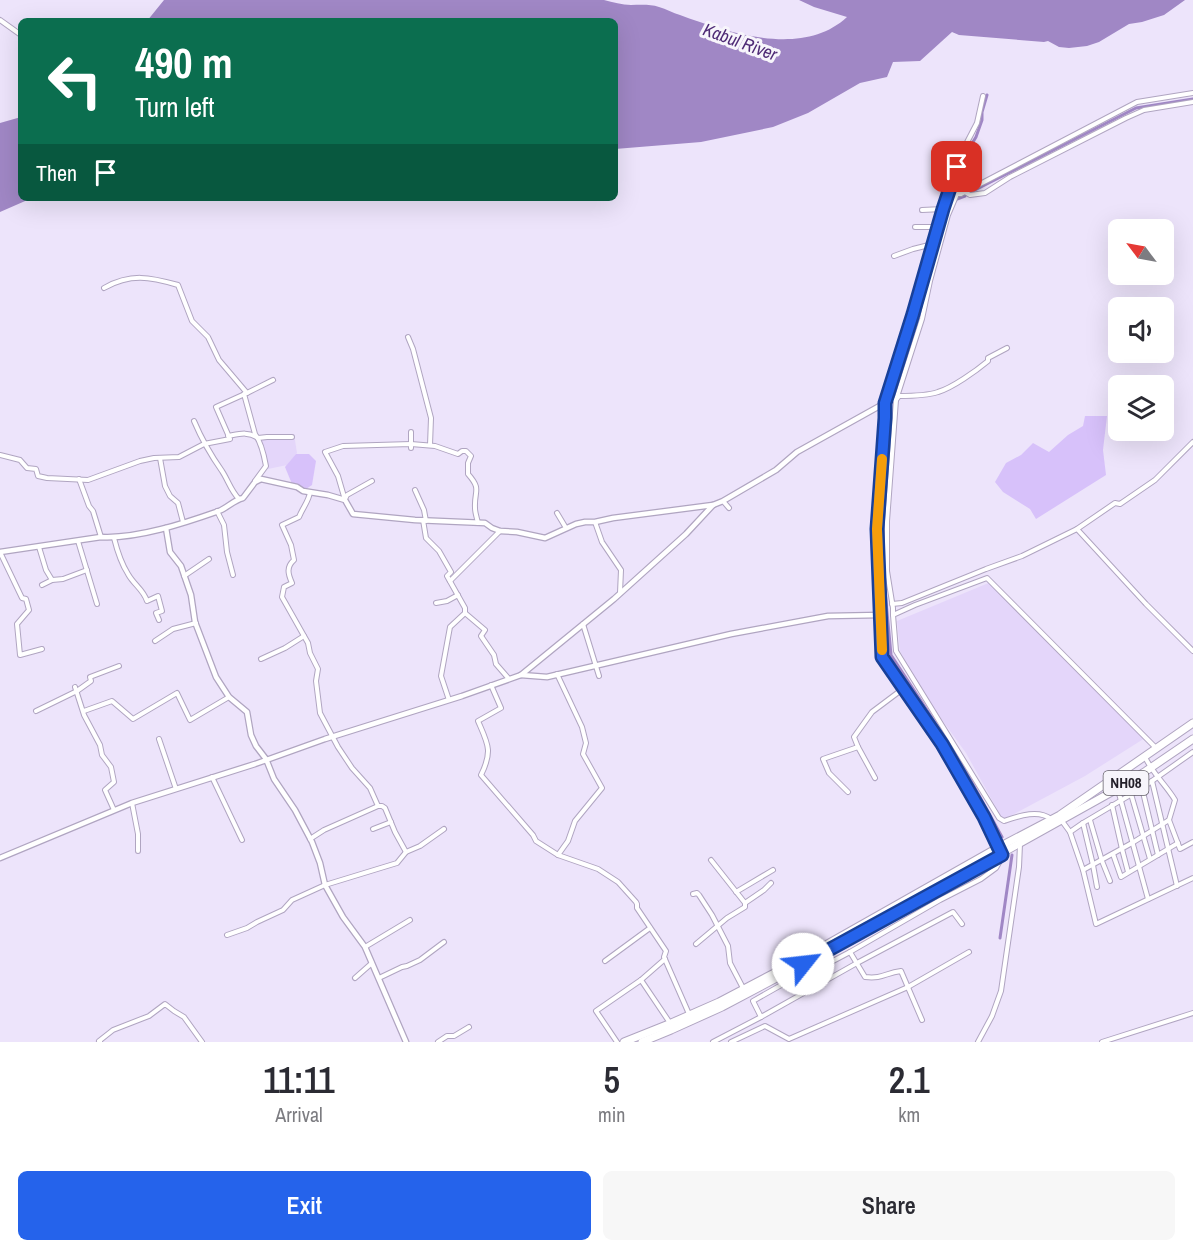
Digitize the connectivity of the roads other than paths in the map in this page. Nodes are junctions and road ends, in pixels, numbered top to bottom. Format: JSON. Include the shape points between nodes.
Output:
{"nodes":[{"id":1,"x":0,"y":20,"type":"edge"},
{"id":2,"x":18,"y":33,"type":"edge"},
{"id":3,"x":1193,"y":93,"type":"edge"},
{"id":4,"x":983,"y":96,"type":"dead end"},
{"id":5,"x":1193,"y":102,"type":"edge"},
{"id":6,"x":965,"y":192,"type":"junction"},
{"id":7,"x":943,"y":209,"type":"junction"},
{"id":8,"x":922,"y":210,"type":"dead end"},
{"id":9,"x":938,"y":226,"type":"junction"},
{"id":10,"x":915,"y":227,"type":"dead end"},
{"id":11,"x":933,"y":243,"type":"junction"},
{"id":12,"x":894,"y":256,"type":"dead end"},
{"id":13,"x":104,"y":288,"type":"dead end"},
{"id":14,"x":408,"y":337,"type":"dead end"},
{"id":15,"x":1007,"y":348,"type":"dead end"},
{"id":16,"x":273,"y":380,"type":"dead end"},
{"id":17,"x":245,"y":393,"type":"junction"},
{"id":18,"x":885,"y":400,"type":"junction"},
{"id":19,"x":896,"y":400,"type":"junction"},
{"id":20,"x":194,"y":422,"type":"dead end"},
{"id":21,"x":411,"y":432,"type":"dead end"},
{"id":22,"x":228,"y":436,"type":"junction"},
{"id":23,"x":292,"y":437,"type":"dead end"},
{"id":24,"x":258,"y":438,"type":"junction"},
{"id":25,"x":1193,"y":442,"type":"edge"},
{"id":26,"x":204,"y":444,"type":"junction"},
{"id":27,"x":430,"y":445,"type":"junction"},
{"id":28,"x":411,"y":446,"type":"junction"},
{"id":29,"x":0,"y":455,"type":"edge"},
{"id":30,"x":160,"y":458,"type":"junction"},
{"id":31,"x":79,"y":479,"type":"junction"},
{"id":32,"x":372,"y":481,"type":"dead end"},
{"id":33,"x":255,"y":482,"type":"junction"},
{"id":34,"x":415,"y":490,"type":"dead end"},
{"id":35,"x":310,"y":492,"type":"junction"},
{"id":36,"x":239,"y":499,"type":"junction"},
{"id":37,"x":345,"y":500,"type":"junction"},
{"id":38,"x":723,"y":501,"type":"junction"},
{"id":39,"x":713,"y":505,"type":"junction"},
{"id":40,"x":729,"y":508,"type":"dead end"},
{"id":41,"x":217,"y":511,"type":"junction"},
{"id":42,"x":557,"y":513,"type":"dead end"},
{"id":43,"x":424,"y":520,"type":"junction"},
{"id":44,"x":183,"y":522,"type":"junction"},
{"id":45,"x":595,"y":522,"type":"junction"},
{"id":46,"x":478,"y":523,"type":"junction"},
{"id":47,"x":166,"y":528,"type":"junction"},
{"id":48,"x":566,"y":528,"type":"junction"},
{"id":49,"x":1077,"y":529,"type":"junction"},
{"id":50,"x":500,"y":531,"type":"junction"},
{"id":51,"x":101,"y":537,"type":"junction"},
{"id":52,"x":114,"y":538,"type":"junction"},
{"id":53,"x":78,"y":541,"type":"junction"},
{"id":54,"x":39,"y":547,"type":"junction"},
{"id":55,"x":0,"y":552,"type":"edge"},
{"id":56,"x":209,"y":559,"type":"dead end"},
{"id":57,"x":87,"y":570,"type":"junction"},
{"id":58,"x":233,"y":575,"type":"dead end"},
{"id":59,"x":184,"y":576,"type":"junction"},
{"id":60,"x":52,"y":579,"type":"junction"},
{"id":61,"x":450,"y":581,"type":"junction"},
{"id":62,"x":42,"y":585,"type":"dead end"},
{"id":63,"x":620,"y":593,"type":"junction"},
{"id":64,"x":458,"y":595,"type":"junction"},
{"id":65,"x":436,"y":603,"type":"dead end"},
{"id":66,"x":97,"y":604,"type":"dead end"},
{"id":67,"x":892,"y":604,"type":"junction"},
{"id":68,"x":465,"y":613,"type":"junction"},
{"id":69,"x":881,"y":615,"type":"junction"},
{"id":70,"x":893,"y":615,"type":"junction"},
{"id":71,"x":159,"y":620,"type":"dead end"},
{"id":72,"x":196,"y":623,"type":"junction"},
{"id":73,"x":583,"y":624,"type":"junction"},
{"id":74,"x":304,"y":636,"type":"junction"},
{"id":75,"x":155,"y":641,"type":"dead end"},
{"id":76,"x":42,"y":649,"type":"dead end"},
{"id":77,"x":1193,"y":651,"type":"edge"},
{"id":78,"x":261,"y":659,"type":"dead end"},
{"id":79,"x":597,"y":665,"type":"junction"},
{"id":80,"x":119,"y":666,"type":"dead end"},
{"id":81,"x":558,"y":674,"type":"junction"},
{"id":82,"x":522,"y":675,"type":"junction"},
{"id":83,"x":599,"y":676,"type":"dead end"},
{"id":84,"x":510,"y":680,"type":"junction"},
{"id":85,"x":491,"y":685,"type":"junction"},
{"id":86,"x":904,"y":688,"type":"junction"},
{"id":87,"x":76,"y":689,"type":"junction"},
{"id":88,"x":229,"y":697,"type":"junction"},
{"id":89,"x":449,"y":700,"type":"junction"},
{"id":90,"x":36,"y":711,"type":"dead end"},
{"id":91,"x":84,"y":711,"type":"junction"},
{"id":92,"x":1193,"y":723,"type":"edge"},
{"id":93,"x":332,"y":737,"type":"junction"},
{"id":94,"x":159,"y":739,"type":"dead end"},
{"id":95,"x":1193,"y":739,"type":"edge"},
{"id":96,"x":858,"y":747,"type":"junction"},
{"id":97,"x":1157,"y":749,"type":"junction"},
{"id":98,"x":1193,"y":752,"type":"edge"},
{"id":99,"x":1145,"y":757,"type":"junction"},
{"id":100,"x":266,"y":759,"type":"junction"},
{"id":101,"x":1150,"y":768,"type":"junction"},
{"id":102,"x":212,"y":777,"type":"junction"},
{"id":103,"x":1157,"y":777,"type":"junction"},
{"id":104,"x":875,"y":778,"type":"dead end"},
{"id":105,"x":1152,"y":781,"type":"junction"},
{"id":106,"x":1142,"y":788,"type":"junction"},
{"id":107,"x":1117,"y":789,"type":"junction"},
{"id":108,"x":176,"y":790,"type":"junction"},
{"id":109,"x":848,"y":792,"type":"dead end"},
{"id":110,"x":1131,"y":794,"type":"junction"},
{"id":111,"x":1121,"y":801,"type":"junction"},
{"id":112,"x":132,"y":803,"type":"junction"},
{"id":113,"x":1112,"y":805,"type":"junction"},
{"id":114,"x":378,"y":806,"type":"junction"},
{"id":115,"x":114,"y":810,"type":"junction"},
{"id":116,"x":1090,"y":820,"type":"junction"},
{"id":117,"x":1169,"y":820,"type":"junction"},
{"id":118,"x":1057,"y":821,"type":"junction"},
{"id":119,"x":391,"y":822,"type":"junction"},
{"id":120,"x":1083,"y":823,"type":"junction"},
{"id":121,"x":1161,"y":825,"type":"junction"},
{"id":122,"x":373,"y":829,"type":"dead end"},
{"id":123,"x":444,"y":829,"type":"dead end"},
{"id":124,"x":1152,"y":831,"type":"junction"},
{"id":125,"x":1070,"y":832,"type":"junction"},
{"id":126,"x":1143,"y":836,"type":"junction"},
{"id":127,"x":310,"y":839,"type":"junction"},
{"id":128,"x":242,"y":840,"type":"dead end"},
{"id":129,"x":1193,"y":842,"type":"edge"},
{"id":130,"x":1132,"y":843,"type":"junction"},
{"id":131,"x":1178,"y":843,"type":"junction"},
{"id":132,"x":1020,"y":844,"type":"junction"},
{"id":133,"x":1122,"y":849,"type":"junction"},
{"id":134,"x":1167,"y":849,"type":"junction"},
{"id":135,"x":138,"y":851,"type":"dead end"},
{"id":136,"x":406,"y":852,"type":"junction"},
{"id":137,"x":1000,"y":853,"type":"junction"},
{"id":138,"x":1113,"y":854,"type":"junction"},
{"id":139,"x":558,"y":855,"type":"junction"},
{"id":140,"x":1158,"y":855,"type":"junction"},
{"id":141,"x":0,"y":858,"type":"edge"},
{"id":142,"x":711,"y":860,"type":"dead end"},
{"id":143,"x":1150,"y":860,"type":"junction"},
{"id":144,"x":1102,"y":861,"type":"junction"},
{"id":145,"x":1094,"y":865,"type":"junction"},
{"id":146,"x":1139,"y":866,"type":"junction"},
{"id":147,"x":773,"y":870,"type":"dead end"},
{"id":148,"x":1083,"y":870,"type":"junction"},
{"id":149,"x":1128,"y":872,"type":"junction"},
{"id":150,"x":1193,"y":878,"type":"edge"},
{"id":151,"x":1110,"y":881,"type":"dead end"},
{"id":152,"x":771,"y":883,"type":"dead end"},
{"id":153,"x":325,"y":885,"type":"junction"},
{"id":154,"x":1177,"y":886,"type":"junction"},
{"id":155,"x":1097,"y":887,"type":"dead end"},
{"id":156,"x":736,"y":892,"type":"junction"},
{"id":157,"x":693,"y":894,"type":"dead end"},
{"id":158,"x":1148,"y":899,"type":"junction"},
{"id":159,"x":745,"y":903,"type":"junction"},
{"id":160,"x":410,"y":921,"type":"dead end"},
{"id":161,"x":962,"y":924,"type":"dead end"},
{"id":162,"x":718,"y":926,"type":"junction"},
{"id":163,"x":650,"y":928,"type":"junction"},
{"id":164,"x":227,"y":935,"type":"dead end"},
{"id":165,"x":444,"y":942,"type":"dead end"},
{"id":166,"x":696,"y":944,"type":"dead end"},
{"id":167,"x":365,"y":947,"type":"junction"},
{"id":168,"x":850,"y":952,"type":"junction"},
{"id":169,"x":969,"y":952,"type":"dead end"},
{"id":170,"x":665,"y":959,"type":"junction"},
{"id":171,"x":605,"y":961,"type":"dead end"},
{"id":172,"x":372,"y":963,"type":"junction"},
{"id":173,"x":857,"y":963,"type":"junction"},
{"id":174,"x":355,"y":978,"type":"dead end"},
{"id":175,"x":379,"y":978,"type":"junction"},
{"id":176,"x":641,"y":980,"type":"junction"},
{"id":177,"x":908,"y":987,"type":"junction"},
{"id":178,"x":744,"y":989,"type":"junction"},
{"id":179,"x":1193,"y":1013,"type":"edge"},
{"id":180,"x":689,"y":1015,"type":"junction"},
{"id":181,"x":761,"y":1017,"type":"junction"},
{"id":182,"x":922,"y":1020,"type":"dead end"},
{"id":183,"x":670,"y":1023,"type":"junction"},
{"id":184,"x":469,"y":1027,"type":"dead end"},
{"id":185,"x":440,"y":1041,"type":"edge"},
{"id":186,"x":100,"y":1042,"type":"edge"},
{"id":187,"x":202,"y":1042,"type":"edge"},
{"id":188,"x":406,"y":1042,"type":"edge"},
{"id":189,"x":617,"y":1042,"type":"edge"},
{"id":190,"x":624,"y":1042,"type":"edge"},
{"id":191,"x":642,"y":1042,"type":"edge"},
{"id":192,"x":712,"y":1042,"type":"edge"},
{"id":193,"x":731,"y":1042,"type":"edge"},
{"id":194,"x":978,"y":1042,"type":"edge"},
{"id":195,"x":1102,"y":1042,"type":"edge"}],
"edges":[{"from":1,"to":2,"type":"street"},
{"from":3,"to":6,"type":"street","via":[[1137,102]]},
{"from":4,"to":7,"type":"street","via":[[977,123],[962,152]]},
{"from":5,"to":6,"type":"street","via":[[1144,110],[984,193]]},
{"from":6,"to":19,"type":"street","via":[[957,194],[948,215]]},
{"from":7,"to":8,"type":"street"},
{"from":7,"to":9,"type":"street"},
{"from":9,"to":10,"type":"street"},
{"from":9,"to":11,"type":"street"},
{"from":11,"to":12,"type":"street"},
{"from":11,"to":18,"type":"street"},
{"from":13,"to":17,"type":"street","via":[[124,279],[139,278],[178,285],[192,321],[208,337],[219,360]]},
{"from":14,"to":27,"type":"street","via":[[431,418]]},
{"from":15,"to":19,"type":"street","via":[[940,392],[899,396]]},
{"from":16,"to":17,"type":"street"},
{"from":17,"to":22,"type":"street","via":[[216,407]]},
{"from":17,"to":24,"type":"street"},
{"from":18,"to":19,"type":"street"},
{"from":18,"to":38,"type":"street"},
{"from":18,"to":69,"type":"street","via":[[877,529]]},
{"from":19,"to":67,"type":"street","via":[[887,521],[887,571]]},
{"from":20,"to":26,"type":"street"},
{"from":21,"to":28,"type":"street"},
{"from":22,"to":24,"type":"street","via":[[244,433]]},
{"from":22,"to":26,"type":"street","via":[[230,439]]},
{"from":23,"to":24,"type":"street"},
{"from":24,"to":33,"type":"street","via":[[266,466]]},
{"from":25,"to":49,"type":"street","via":[[1155,480]]},
{"from":26,"to":30,"type":"street","via":[[179,457]]},
{"from":26,"to":36,"type":"street"},
{"from":27,"to":28,"type":"street"},
{"from":27,"to":46,"type":"street","via":[[458,454],[466,451],[471,456],[468,474],[477,490]]},
{"from":28,"to":37,"type":"street","via":[[343,446],[325,453]]},
{"from":29,"to":31,"type":"street","via":[[20,460],[27,468],[36,469],[38,476]]},
{"from":30,"to":31,"type":"street","via":[[88,480]]},
{"from":30,"to":44,"type":"street","via":[[165,486],[178,503]]},
{"from":31,"to":51,"type":"street"},
{"from":32,"to":37,"type":"street"},
{"from":33,"to":35,"type":"street","via":[[268,480]]},
{"from":33,"to":36,"type":"street"},
{"from":34,"to":43,"type":"street"},
{"from":35,"to":37,"type":"street"},
{"from":35,"to":74,"type":"street","via":[[300,517],[282,525],[294,560],[289,564],[291,583],[284,587],[282,597]]},
{"from":36,"to":41,"type":"street"},
{"from":37,"to":43,"type":"street","via":[[353,514]]},
{"from":38,"to":39,"type":"street"},
{"from":38,"to":40,"type":"street"},
{"from":39,"to":45,"type":"street"},
{"from":39,"to":63,"type":"street"},
{"from":41,"to":44,"type":"street"},
{"from":41,"to":58,"type":"street","via":[[224,525]]},
{"from":42,"to":48,"type":"street"},
{"from":43,"to":46,"type":"street"},
{"from":43,"to":61,"type":"street","via":[[426,538],[440,551],[451,572],[447,576]]},
{"from":44,"to":47,"type":"street"},
{"from":45,"to":48,"type":"street"},
{"from":45,"to":63,"type":"street","via":[[602,542],[621,570]]},
{"from":46,"to":50,"type":"street"},
{"from":47,"to":52,"type":"street"},
{"from":47,"to":59,"type":"street","via":[[170,552]]},
{"from":48,"to":50,"type":"street","via":[[545,538]]},
{"from":49,"to":67,"type":"street","via":[[1022,556]]},
{"from":49,"to":77,"type":"street"},
{"from":50,"to":61,"type":"street"},
{"from":51,"to":52,"type":"street"},
{"from":51,"to":53,"type":"street"},
{"from":52,"to":71,"type":"street","via":[[128,575],[147,602],[158,596],[162,611],[156,613]]},
{"from":53,"to":54,"type":"street"},
{"from":53,"to":57,"type":"street"},
{"from":54,"to":55,"type":"street"},
{"from":54,"to":60,"type":"street"},
{"from":55,"to":76,"type":"street","via":[[29,610],[17,624],[20,655]]},
{"from":56,"to":59,"type":"street"},
{"from":57,"to":60,"type":"street"},
{"from":57,"to":66,"type":"street"},
{"from":59,"to":72,"type":"street"},
{"from":60,"to":62,"type":"street"},
{"from":61,"to":64,"type":"street"},
{"from":63,"to":73,"type":"street"},
{"from":64,"to":65,"type":"street"},
{"from":64,"to":68,"type":"street"},
{"from":67,"to":70,"type":"street"},
{"from":68,"to":84,"type":"street","via":[[485,630],[481,636]]},
{"from":68,"to":89,"type":"street","via":[[450,627],[441,676]]},
{"from":69,"to":79,"type":"street","via":[[828,616]]},
{"from":69,"to":86,"type":"street","via":[[882,657]]},
{"from":70,"to":97,"type":"street","via":[[987,578]]},
{"from":70,"to":118,"type":"street","via":[[896,651],[999,818],[1045,814]]},
{"from":72,"to":75,"type":"street","via":[[174,629]]},
{"from":72,"to":88,"type":"street","via":[[216,677]]},
{"from":73,"to":79,"type":"street"},
{"from":73,"to":82,"type":"street"},
{"from":74,"to":78,"type":"street"},
{"from":74,"to":93,"type":"street","via":[[318,669],[320,714]]},
{"from":79,"to":81,"type":"street"},
{"from":79,"to":83,"type":"street"},
{"from":80,"to":87,"type":"street","via":[[90,677],[91,681]]},
{"from":81,"to":82,"type":"street"},
{"from":81,"to":139,"type":"street","via":[[582,727],[586,743],[583,754],[602,788],[575,821]]},
{"from":82,"to":84,"type":"street"},
{"from":84,"to":85,"type":"street"},
{"from":85,"to":89,"type":"street"},
{"from":85,"to":139,"type":"street","via":[[501,708],[478,721],[489,745],[481,774],[536,841]]},
{"from":86,"to":96,"type":"street","via":[[872,712],[854,737]]},
{"from":86,"to":137,"type":"street","via":[[942,744]]},
{"from":87,"to":90,"type":"street"},
{"from":87,"to":91,"type":"street"},
{"from":88,"to":91,"type":"street","via":[[190,720],[177,693],[133,718],[112,701]]},
{"from":88,"to":100,"type":"street","via":[[247,712],[251,735]]},
{"from":89,"to":93,"type":"street"},
{"from":91,"to":115,"type":"street","via":[[111,767],[114,782],[105,790]]},
{"from":92,"to":97,"type":"highway","number":"NH08"},
{"from":93,"to":100,"type":"street"},
{"from":93,"to":114,"type":"street","via":[[370,788]]},
{"from":94,"to":108,"type":"street"},
{"from":95,"to":101,"type":"highway","number":"NH08"},
{"from":96,"to":104,"type":"street"},
{"from":96,"to":109,"type":"street","via":[[823,759],[829,773]]},
{"from":97,"to":99,"type":"highway","number":"NH08"},
{"from":98,"to":103,"type":"street"},
{"from":99,"to":101,"type":"street"},
{"from":99,"to":118,"type":"highway","number":"NH08"},
{"from":100,"to":102,"type":"street"},
{"from":100,"to":127,"type":"street"},
{"from":101,"to":103,"type":"street"},
{"from":101,"to":107,"type":"highway","number":"NH08"},
{"from":102,"to":108,"type":"street"},
{"from":102,"to":128,"type":"street"},
{"from":103,"to":105,"type":"street"},
{"from":103,"to":117,"type":"street","via":[[1175,800]]},
{"from":105,"to":106,"type":"street"},
{"from":105,"to":121,"type":"street"},
{"from":106,"to":110,"type":"street"},
{"from":106,"to":124,"type":"street"},
{"from":107,"to":111,"type":"street"},
{"from":107,"to":118,"type":"highway","number":"NH08"},
{"from":108,"to":112,"type":"street"},
{"from":110,"to":111,"type":"street"},
{"from":110,"to":126,"type":"street"},
{"from":111,"to":113,"type":"street"},
{"from":111,"to":130,"type":"street"},
{"from":112,"to":115,"type":"street"},
{"from":112,"to":135,"type":"street"},
{"from":113,"to":116,"type":"street"},
{"from":113,"to":133,"type":"street"},
{"from":114,"to":119,"type":"street","via":[[385,808]]},
{"from":114,"to":127,"type":"street"},
{"from":115,"to":141,"type":"street"},
{"from":116,"to":120,"type":"street"},
{"from":116,"to":144,"type":"street"},
{"from":117,"to":121,"type":"street"},
{"from":117,"to":131,"type":"street"},
{"from":118,"to":125,"type":"street"},
{"from":118,"to":132,"type":"highway","number":"NH08"},
{"from":118,"to":137,"type":"highway","number":"NH08"},
{"from":119,"to":122,"type":"street"},
{"from":119,"to":136,"type":"street"},
{"from":120,"to":125,"type":"street"},
{"from":120,"to":145,"type":"street"},
{"from":121,"to":124,"type":"street"},
{"from":121,"to":134,"type":"street"},
{"from":123,"to":136,"type":"street"},
{"from":124,"to":126,"type":"street"},
{"from":124,"to":140,"type":"street"},
{"from":125,"to":148,"type":"street"},
{"from":126,"to":130,"type":"street"},
{"from":126,"to":143,"type":"street"},
{"from":127,"to":153,"type":"street"},
{"from":129,"to":131,"type":"street","via":[[1180,849]]},
{"from":130,"to":133,"type":"street"},
{"from":130,"to":146,"type":"street"},
{"from":131,"to":134,"type":"street"},
{"from":132,"to":137,"type":"highway","number":"NH08"},
{"from":132,"to":194,"type":"street","via":[[1000,991]]},
{"from":133,"to":138,"type":"street"},
{"from":133,"to":149,"type":"street"},
{"from":134,"to":140,"type":"street"},
{"from":134,"to":154,"type":"street"},
{"from":136,"to":153,"type":"street","via":[[397,863]]},
{"from":137,"to":168,"type":"street","via":[[996,868],[981,879]]},
{"from":137,"to":178,"type":"highway","number":"NH08"},
{"from":137,"to":191,"type":"highway","number":"NH08","via":[[813,959],[722,1007]]},
{"from":138,"to":144,"type":"street"},
{"from":138,"to":149,"type":"street","via":[[1121,877]]},
{"from":139,"to":163,"type":"street","via":[[598,869],[618,882],[636,902]]},
{"from":140,"to":143,"type":"street"},
{"from":142,"to":156,"type":"street"},
{"from":143,"to":146,"type":"street"},
{"from":144,"to":145,"type":"street"},
{"from":144,"to":151,"type":"street"},
{"from":145,"to":148,"type":"street"},
{"from":145,"to":155,"type":"street"},
{"from":146,"to":149,"type":"street"},
{"from":146,"to":158,"type":"street"},
{"from":147,"to":156,"type":"street"},
{"from":148,"to":158,"type":"street","via":[[1096,924]]},
{"from":150,"to":154,"type":"street"},
{"from":152,"to":159,"type":"street"},
{"from":153,"to":164,"type":"street","via":[[292,900],[283,910]]},
{"from":153,"to":167,"type":"street"},
{"from":154,"to":158,"type":"street"},
{"from":156,"to":159,"type":"street"},
{"from":157,"to":162,"type":"street","via":[[699,895]]},
{"from":159,"to":162,"type":"street","via":[[745,907]]},
{"from":160,"to":167,"type":"street"},
{"from":161,"to":173,"type":"street","via":[[953,912]]},
{"from":162,"to":166,"type":"street"},
{"from":162,"to":178,"type":"street","via":[[728,946],[730,963]]},
{"from":163,"to":170,"type":"street","via":[[666,951]]},
{"from":163,"to":171,"type":"street"},
{"from":165,"to":175,"type":"street","via":[[420,960]]},
{"from":167,"to":172,"type":"street"},
{"from":168,"to":173,"type":"street"},
{"from":168,"to":181,"type":"street","via":[[753,1001]]},
{"from":169,"to":177,"type":"street"},
{"from":170,"to":176,"type":"street"},
{"from":170,"to":180,"type":"street"},
{"from":172,"to":174,"type":"street"},
{"from":172,"to":175,"type":"street"},
{"from":173,"to":177,"type":"street","via":[[866,976],[881,977],[901,971]]},
{"from":173,"to":181,"type":"street"},
{"from":175,"to":188,"type":"street"},
{"from":176,"to":183,"type":"street"},
{"from":176,"to":189,"type":"street","via":[[596,1011]]},
{"from":177,"to":182,"type":"street"},
{"from":177,"to":193,"type":"street","via":[[789,1039],[765,1026]]},
{"from":178,"to":180,"type":"highway","number":"NH08"},
{"from":179,"to":195,"type":"street"},
{"from":180,"to":183,"type":"highway","number":"NH08"},
{"from":181,"to":192,"type":"street"},
{"from":183,"to":190,"type":"highway","number":"NH08"},
{"from":184,"to":185,"type":"street"},
{"from":186,"to":187,"type":"street","via":[[113,1030],[149,1016],[165,1004],[184,1017]]}]}
